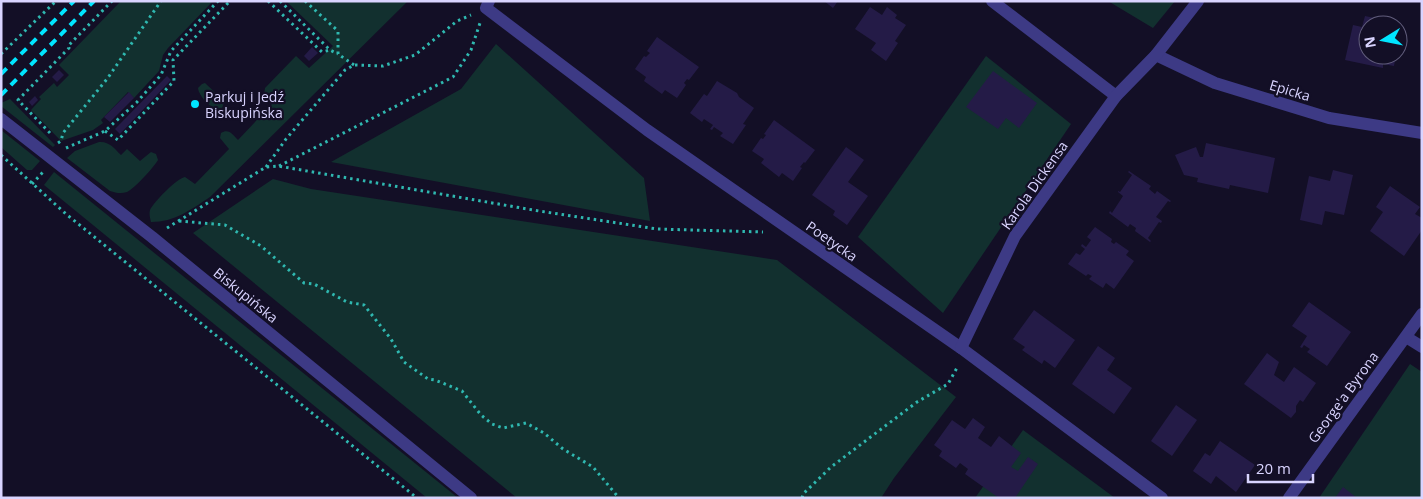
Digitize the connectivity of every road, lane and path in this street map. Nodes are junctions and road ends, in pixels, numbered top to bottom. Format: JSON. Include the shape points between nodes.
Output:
{"nodes":[{"id":1,"x":56,"y":1,"type":"edge"},
{"id":2,"x":112,"y":1,"type":"edge"},
{"id":3,"x":161,"y":1,"type":"edge"},
{"id":4,"x":218,"y":1,"type":"edge"},
{"id":5,"x":230,"y":1,"type":"edge"},
{"id":6,"x":268,"y":1,"type":"edge"},
{"id":7,"x":280,"y":1,"type":"edge"},
{"id":8,"x":305,"y":1,"type":"edge"},
{"id":9,"x":992,"y":1,"type":"edge"},
{"id":10,"x":1198,"y":1,"type":"edge"},
{"id":11,"x":487,"y":5,"type":"edge"},
{"id":12,"x":330,"y":50,"type":"junction"},
{"id":13,"x":1,"y":54,"type":"edge"},
{"id":14,"x":338,"y":54,"type":"junction"},
{"id":15,"x":1156,"y":55,"type":"junction"},
{"id":16,"x":354,"y":65,"type":"junction"},
{"id":17,"x":1116,"y":96,"type":"junction"},
{"id":18,"x":1,"y":119,"type":"edge"},
{"id":19,"x":105,"y":131,"type":"junction"},
{"id":20,"x":1422,"y":133,"type":"edge"},
{"id":21,"x":64,"y":149,"type":"dead end"},
{"id":22,"x":2,"y":158,"type":"edge"},
{"id":23,"x":278,"y":166,"type":"junction"},
{"id":24,"x":266,"y":167,"type":"junction"},
{"id":25,"x":178,"y":221,"type":"junction"},
{"id":26,"x":766,"y":232,"type":"dead end"},
{"id":27,"x":152,"y":237,"type":"junction"},
{"id":28,"x":1422,"y":314,"type":"edge"},
{"id":29,"x":1406,"y":337,"type":"junction"},
{"id":30,"x":1422,"y":347,"type":"edge"},
{"id":31,"x":964,"y":350,"type":"junction"},
{"id":32,"x":417,"y":498,"type":"edge"},
{"id":33,"x":470,"y":498,"type":"edge"},
{"id":34,"x":619,"y":498,"type":"edge"},
{"id":35,"x":802,"y":498,"type":"edge"},
{"id":36,"x":1162,"y":498,"type":"edge"},
{"id":37,"x":1289,"y":498,"type":"edge"}],
"edges":[{"from":1,"to":13,"type":"path"},
{"from":2,"to":3,"type":"path","via":[[18,100],[58,142],[108,79]]},
{"from":4,"to":19,"type":"path","via":[[170,51],[162,74]]},
{"from":5,"to":19,"type":"path","via":[[173,60],[174,81],[118,140]]},
{"from":6,"to":12,"type":"path","via":[[322,52]]},
{"from":7,"to":12,"type":"path"},
{"from":8,"to":14,"type":"path","via":[[338,31]]},
{"from":9,"to":17,"type":"street"},
{"from":10,"to":15,"type":"street","name":"Karola Dickensa"},
{"from":11,"to":16,"type":"path","via":[[457,21],[415,55],[383,66]]},
{"from":11,"to":23,"type":"path","via":[[471,50],[453,77]]},
{"from":11,"to":31,"type":"street","name":"Poetycka","via":[[647,130]]},
{"from":12,"to":14,"type":"path"},
{"from":14,"to":16,"type":"path"},
{"from":15,"to":17,"type":"street","name":"Karola Dickensa"},
{"from":15,"to":20,"type":"street","name":"Epicka","via":[[1215,83],[1329,118]]},
{"from":16,"to":24,"type":"path","via":[[345,70],[316,102]]},
{"from":17,"to":31,"type":"street","name":"Karola Dickensa","via":[[1015,236]]},
{"from":18,"to":27,"type":"street","name":"Biskupińska"},
{"from":19,"to":21,"type":"path"},
{"from":22,"to":32,"type":"path","via":[[66,214]]},
{"from":23,"to":24,"type":"path"},
{"from":23,"to":26,"type":"path","via":[[658,229]]},
{"from":24,"to":25,"type":"path"},
{"from":25,"to":27,"type":"path"},
{"from":25,"to":34,"type":"path","via":[[225,225],[261,246],[304,283],[314,284],[347,302],[364,305],[391,339],[404,362],[428,380],[462,391],[492,424],[503,428],[526,423],[544,433],[593,467]]},
{"from":27,"to":33,"type":"street","name":"Biskupińska"},
{"from":28,"to":29,"type":"street","name":"George'a Byrona"},
{"from":29,"to":30,"type":"street"},
{"from":29,"to":37,"type":"street","name":"George'a Byrona"},
{"from":31,"to":35,"type":"path","via":[[948,384],[917,402],[831,467]]},
{"from":31,"to":36,"type":"street","name":"Poetycka"}]}
